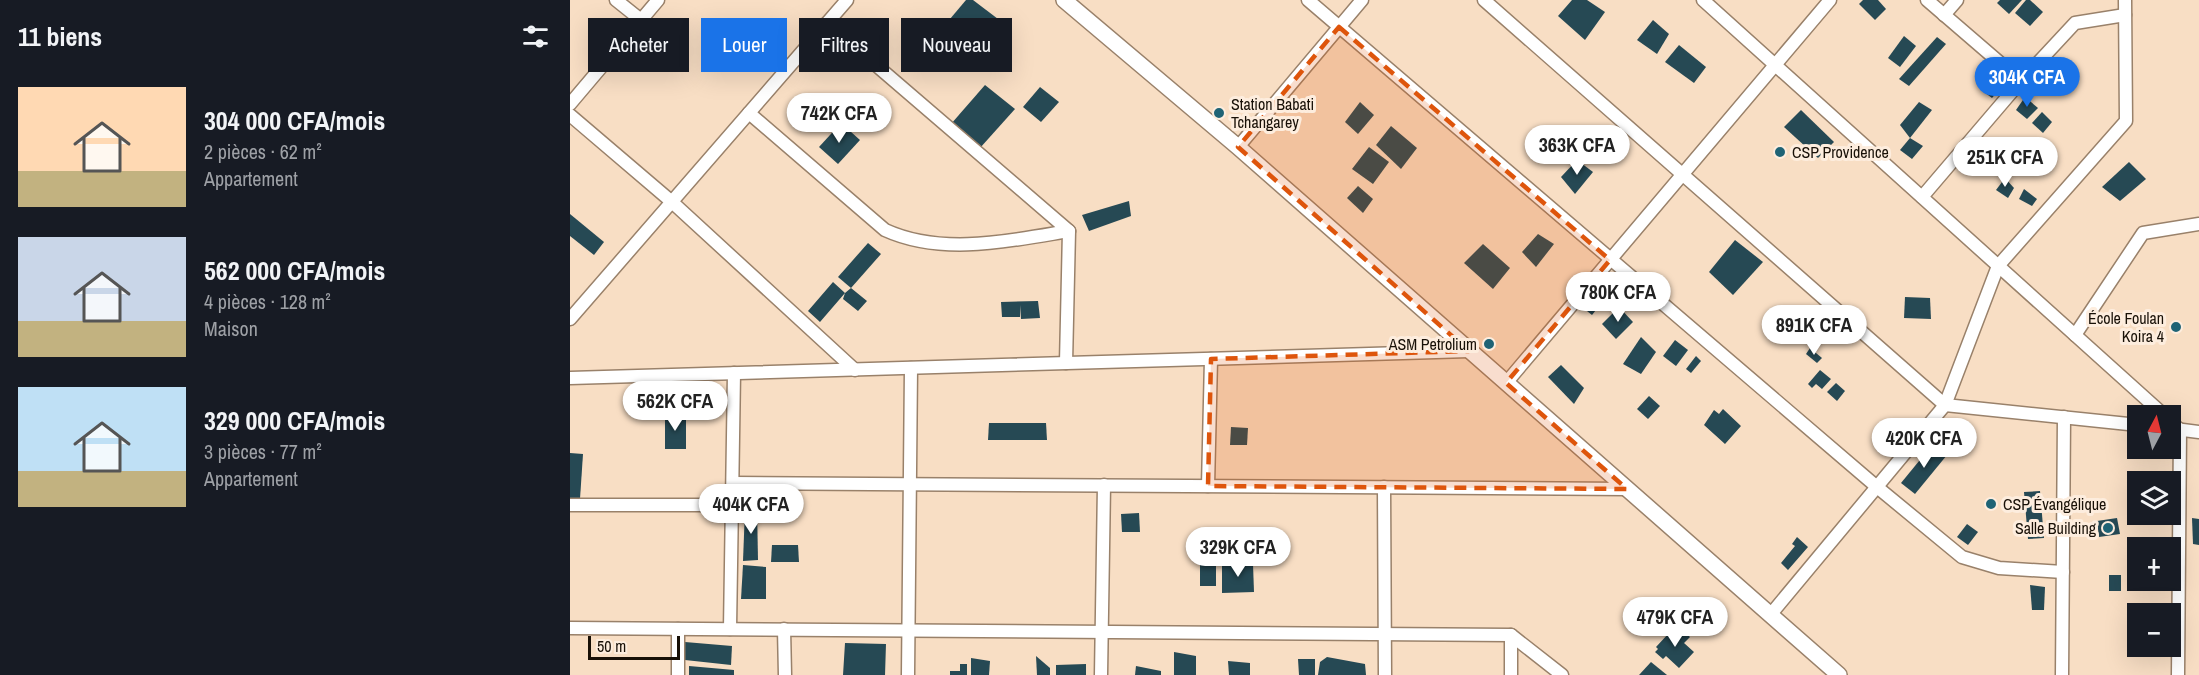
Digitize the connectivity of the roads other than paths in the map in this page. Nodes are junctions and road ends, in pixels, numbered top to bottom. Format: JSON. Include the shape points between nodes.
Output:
{"nodes":[{"id":1,"x":616,"y":0,"type":"edge"},
{"id":2,"x":658,"y":0,"type":"edge"},
{"id":3,"x":847,"y":0,"type":"edge"},
{"id":4,"x":1064,"y":0,"type":"edge"},
{"id":5,"x":1308,"y":0,"type":"edge"},
{"id":6,"x":1362,"y":0,"type":"edge"},
{"id":7,"x":1484,"y":0,"type":"edge"},
{"id":8,"x":1703,"y":0,"type":"edge"},
{"id":9,"x":1830,"y":0,"type":"edge"},
{"id":10,"x":1927,"y":0,"type":"edge"},
{"id":11,"x":1957,"y":0,"type":"edge"},
{"id":12,"x":2125,"y":0,"type":"edge"},
{"id":13,"x":1944,"y":15,"type":"junction"},
{"id":14,"x":2125,"y":15,"type":"junction"},
{"id":15,"x":638,"y":18,"type":"edge"},
{"id":16,"x":643,"y":18,"type":"edge"},
{"id":17,"x":831,"y":18,"type":"edge"},
{"id":18,"x":1339,"y":27,"type":"junction"},
{"id":19,"x":799,"y":55,"type":"edge"},
{"id":20,"x":1775,"y":65,"type":"junction"},
{"id":21,"x":597,"y":72,"type":"edge"},
{"id":22,"x":884,"y":72,"type":"edge"},
{"id":23,"x":2021,"y":81,"type":"junction"},
{"id":24,"x":570,"y":104,"type":"edge"},
{"id":25,"x":749,"y":113,"type":"junction"},
{"id":26,"x":570,"y":115,"type":"edge"},
{"id":27,"x":1238,"y":147,"type":"junction"},
{"id":28,"x":1682,"y":174,"type":"junction"},
{"id":29,"x":1922,"y":197,"type":"junction"},
{"id":30,"x":672,"y":202,"type":"junction"},
{"id":31,"x":2199,"y":224,"type":"edge"},
{"id":32,"x":1069,"y":231,"type":"junction"},
{"id":33,"x":1610,"y":260,"type":"junction"},
{"id":34,"x":1998,"y":266,"type":"junction"},
{"id":35,"x":570,"y":319,"type":"edge"},
{"id":36,"x":2075,"y":335,"type":"junction"},
{"id":37,"x":1469,"y":351,"type":"junction"},
{"id":38,"x":1211,"y":359,"type":"junction"},
{"id":39,"x":1066,"y":363,"type":"junction"},
{"id":40,"x":911,"y":368,"type":"junction"},
{"id":41,"x":855,"y":370,"type":"junction"},
{"id":42,"x":734,"y":374,"type":"junction"},
{"id":43,"x":570,"y":378,"type":"edge"},
{"id":44,"x":1506,"y":383,"type":"junction"},
{"id":45,"x":1945,"y":405,"type":"junction"},
{"id":46,"x":2152,"y":405,"type":"edge"},
{"id":47,"x":2064,"y":417,"type":"junction"},
{"id":48,"x":2127,"y":424,"type":"edge"},
{"id":49,"x":2181,"y":430,"type":"edge"},
{"id":50,"x":2199,"y":432,"type":"edge"},
{"id":51,"x":2175,"y":459,"type":"edge"},
{"id":52,"x":733,"y":483,"type":"junction"},
{"id":53,"x":910,"y":484,"type":"junction"},
{"id":54,"x":1104,"y":485,"type":"junction"},
{"id":55,"x":1208,"y":486,"type":"junction"},
{"id":56,"x":1384,"y":487,"type":"junction"},
{"id":57,"x":1877,"y":487,"type":"junction"},
{"id":58,"x":1627,"y":489,"type":"junction"},
{"id":59,"x":570,"y":505,"type":"edge"},
{"id":60,"x":732,"y":505,"type":"junction"},
{"id":61,"x":2063,"y":572,"type":"junction"},
{"id":62,"x":1771,"y":615,"type":"junction"},
{"id":63,"x":570,"y":628,"type":"edge"},
{"id":64,"x":784,"y":628,"type":"junction"},
{"id":65,"x":678,"y":629,"type":"junction"},
{"id":66,"x":730,"y":629,"type":"junction"},
{"id":67,"x":909,"y":631,"type":"junction"},
{"id":68,"x":1101,"y":632,"type":"junction"},
{"id":69,"x":1385,"y":634,"type":"junction"},
{"id":70,"x":1511,"y":635,"type":"junction"},
{"id":71,"x":678,"y":675,"type":"edge"},
{"id":72,"x":785,"y":675,"type":"edge"},
{"id":73,"x":908,"y":675,"type":"edge"},
{"id":74,"x":1101,"y":675,"type":"edge"},
{"id":75,"x":1385,"y":675,"type":"edge"},
{"id":76,"x":1511,"y":675,"type":"edge"},
{"id":77,"x":1562,"y":675,"type":"edge"},
{"id":78,"x":1839,"y":675,"type":"edge"},
{"id":79,"x":2062,"y":675,"type":"edge"},
{"id":80,"x":2178,"y":675,"type":"edge"}],
"edges":[{"from":1,"to":15,"type":"street"},
{"from":2,"to":16,"type":"street"},
{"from":3,"to":17,"type":"street"},
{"from":4,"to":27,"type":"main road"},
{"from":5,"to":18,"type":"street"},
{"from":6,"to":18,"type":"street"},
{"from":7,"to":28,"type":"street"},
{"from":8,"to":20,"type":"street"},
{"from":9,"to":20,"type":"street"},
{"from":10,"to":13,"type":"street"},
{"from":11,"to":13,"type":"street"},
{"from":12,"to":14,"type":"street"},
{"from":13,"to":23,"type":"street"},
{"from":14,"to":23,"type":"street","via":[[2075,23]]},
{"from":14,"to":34,"type":"street","via":[[2126,121]]},
{"from":18,"to":27,"type":"street"},
{"from":18,"to":33,"type":"street"},
{"from":19,"to":25,"type":"street"},
{"from":20,"to":28,"type":"street"},
{"from":20,"to":29,"type":"street"},
{"from":21,"to":24,"type":"street"},
{"from":22,"to":32,"type":"street"},
{"from":23,"to":29,"type":"street"},
{"from":25,"to":30,"type":"street"},
{"from":25,"to":32,"type":"street","via":[[885,230],[905,239],[980,244]]},
{"from":26,"to":30,"type":"street"},
{"from":27,"to":37,"type":"main road"},
{"from":28,"to":33,"type":"street"},
{"from":28,"to":45,"type":"street"},
{"from":29,"to":34,"type":"street"},
{"from":30,"to":35,"type":"street"},
{"from":30,"to":41,"type":"street"},
{"from":31,"to":36,"type":"street","via":[[2143,233]]},
{"from":32,"to":39,"type":"street"},
{"from":33,"to":44,"type":"street"},
{"from":33,"to":57,"type":"street"},
{"from":34,"to":36,"type":"street"},
{"from":34,"to":45,"type":"street"},
{"from":36,"to":46,"type":"street"},
{"from":37,"to":38,"type":"street"},
{"from":37,"to":44,"type":"main road"},
{"from":38,"to":39,"type":"street"},
{"from":38,"to":55,"type":"street"},
{"from":39,"to":40,"type":"street"},
{"from":40,"to":41,"type":"street"},
{"from":40,"to":53,"type":"street"},
{"from":41,"to":42,"type":"street"},
{"from":42,"to":43,"type":"street"},
{"from":42,"to":52,"type":"street"},
{"from":44,"to":58,"type":"main road"},
{"from":45,"to":47,"type":"street"},
{"from":45,"to":57,"type":"street"},
{"from":47,"to":48,"type":"street"},
{"from":47,"to":61,"type":"street"},
{"from":49,"to":50,"type":"street"},
{"from":51,"to":80,"type":"street"},
{"from":52,"to":53,"type":"street"},
{"from":52,"to":60,"type":"street"},
{"from":53,"to":54,"type":"street"},
{"from":53,"to":67,"type":"street"},
{"from":54,"to":55,"type":"street"},
{"from":54,"to":68,"type":"street"},
{"from":55,"to":56,"type":"street"},
{"from":56,"to":58,"type":"street"},
{"from":56,"to":69,"type":"street"},
{"from":57,"to":61,"type":"street","via":[[1962,557],[1999,568]]},
{"from":57,"to":62,"type":"street"},
{"from":58,"to":62,"type":"main road"},
{"from":59,"to":60,"type":"street"},
{"from":60,"to":66,"type":"street"},
{"from":61,"to":79,"type":"street"},
{"from":62,"to":78,"type":"main road"},
{"from":63,"to":65,"type":"street"},
{"from":64,"to":66,"type":"street"},
{"from":64,"to":67,"type":"street"},
{"from":64,"to":72,"type":"street"},
{"from":65,"to":66,"type":"street"},
{"from":65,"to":71,"type":"street"},
{"from":67,"to":68,"type":"street"},
{"from":67,"to":73,"type":"street"},
{"from":68,"to":69,"type":"street"},
{"from":68,"to":74,"type":"street"},
{"from":69,"to":70,"type":"street"},
{"from":69,"to":75,"type":"street"},
{"from":70,"to":76,"type":"street"},
{"from":70,"to":77,"type":"street"}]}
